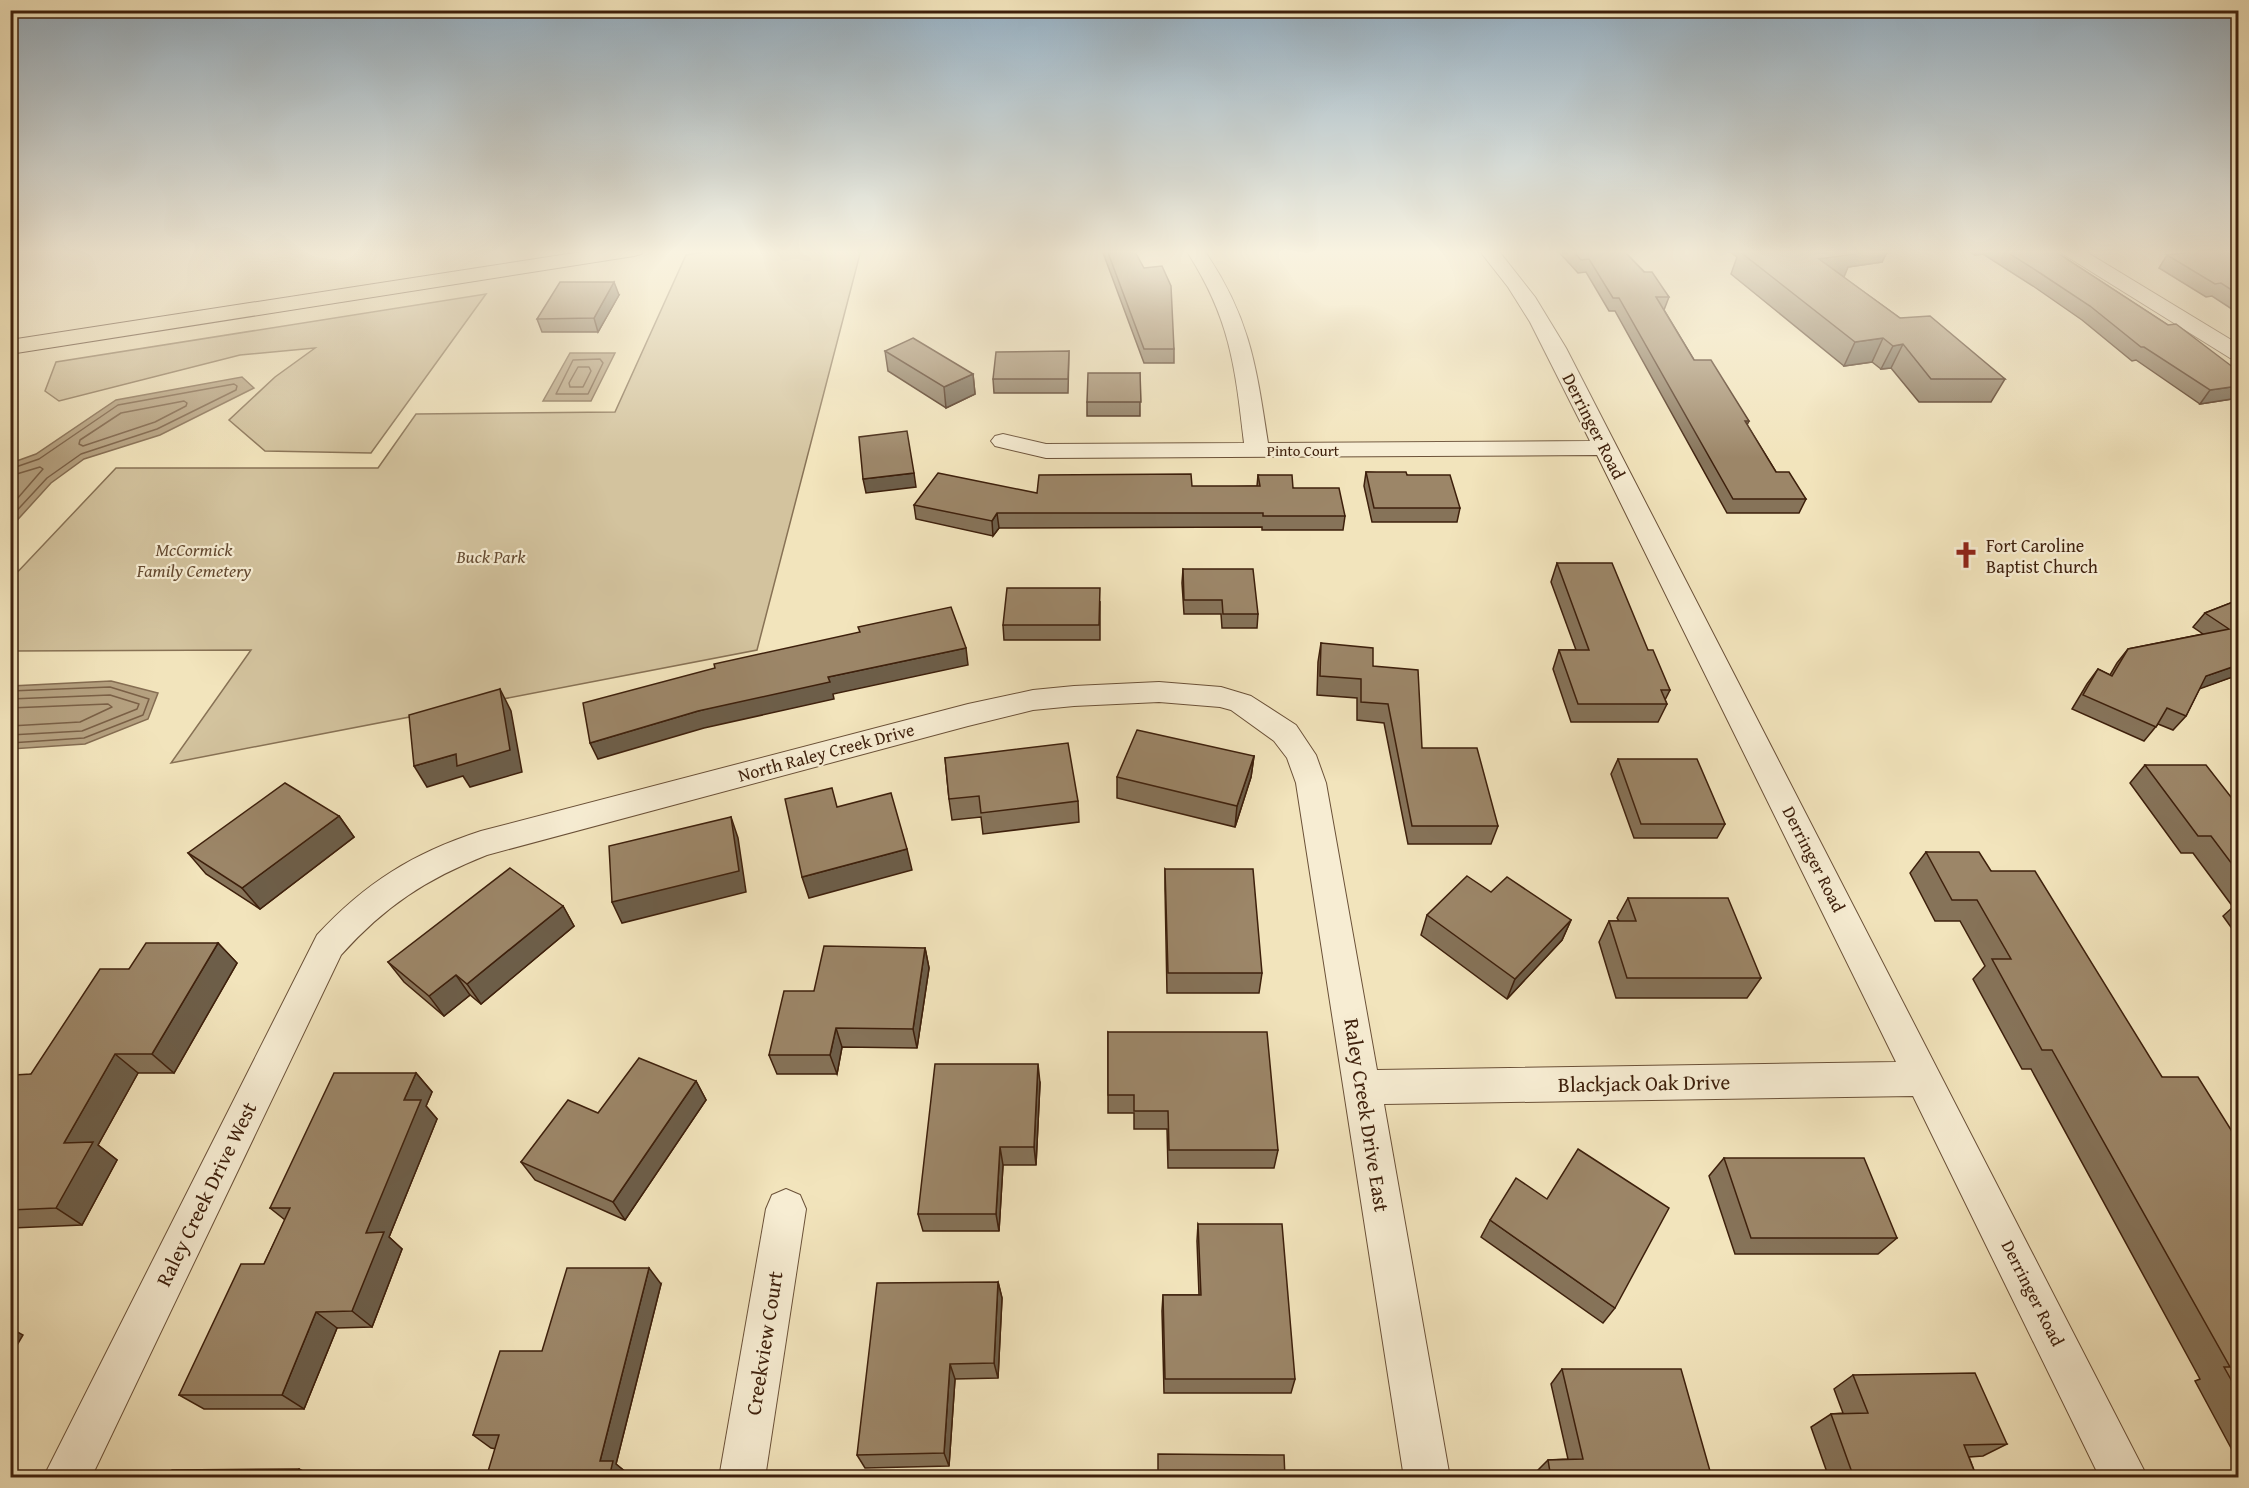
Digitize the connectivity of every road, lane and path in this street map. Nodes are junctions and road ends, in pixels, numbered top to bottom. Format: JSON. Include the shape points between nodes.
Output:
{"nodes":[{"id":1,"x":64,"y":319,"type":"edge"},
{"id":2,"x":186,"y":319,"type":"edge"},
{"id":3,"x":1235,"y":319,"type":"edge"},
{"id":4,"x":1539,"y":319,"type":"edge"},
{"id":5,"x":2184,"y":319,"type":"edge"},
{"id":6,"x":10,"y":328,"type":"edge"},
{"id":7,"x":10,"y":347,"type":"edge"},
{"id":8,"x":2238,"y":353,"type":"edge"},
{"id":9,"x":1003,"y":441,"type":"dead end"},
{"id":10,"x":1604,"y":448,"type":"junction"},
{"id":11,"x":1257,"y":450,"type":"junction"},
{"id":12,"x":1301,"y":755,"type":"joint"},
{"id":13,"x":354,"y":916,"type":"joint"},
{"id":14,"x":1925,"y":1079,"type":"junction"},
{"id":15,"x":1363,"y":1087,"type":"junction"},
{"id":16,"x":786,"y":1209,"type":"dead end"},
{"id":17,"x":66,"y":1478,"type":"edge"},
{"id":18,"x":742,"y":1478,"type":"edge"},
{"id":19,"x":1427,"y":1478,"type":"edge"},
{"id":20,"x":2125,"y":1478,"type":"edge"}],
"edges":[{"from":1,"to":6,"type":"main road"},
{"from":2,"to":7,"type":"main road"},
{"from":3,"to":11,"type":"street","via":[[1243,349]]},
{"from":4,"to":10,"type":"street","name":"Derringer Road"},
{"from":5,"to":8,"type":"street"},
{"from":9,"to":11,"type":"street","name":"Pinto Court","via":[[1047,451]]},
{"from":10,"to":11,"type":"street","name":"Pinto Court"},
{"from":10,"to":14,"type":"street","name":"Derringer Road"},
{"from":12,"to":13,"type":"street","name":"North Raley Creek Drive","via":[[1285,733],[1241,703],[1221,697],[1159,692],[1033,700],[481,844],[397,881]]},
{"from":12,"to":15,"type":"street","name":"Raley Creek Drive East","via":[[1311,783]]},
{"from":13,"to":17,"type":"street","name":"Raley Creek Drive West","via":[[329,945]]},
{"from":14,"to":15,"type":"street","name":"Blackjack Oak Drive"},
{"from":14,"to":20,"type":"street","name":"Derringer Road"},
{"from":15,"to":19,"type":"street","name":"Raley Creek Drive East"},
{"from":16,"to":18,"type":"street","name":"Creekview Court"}]}
